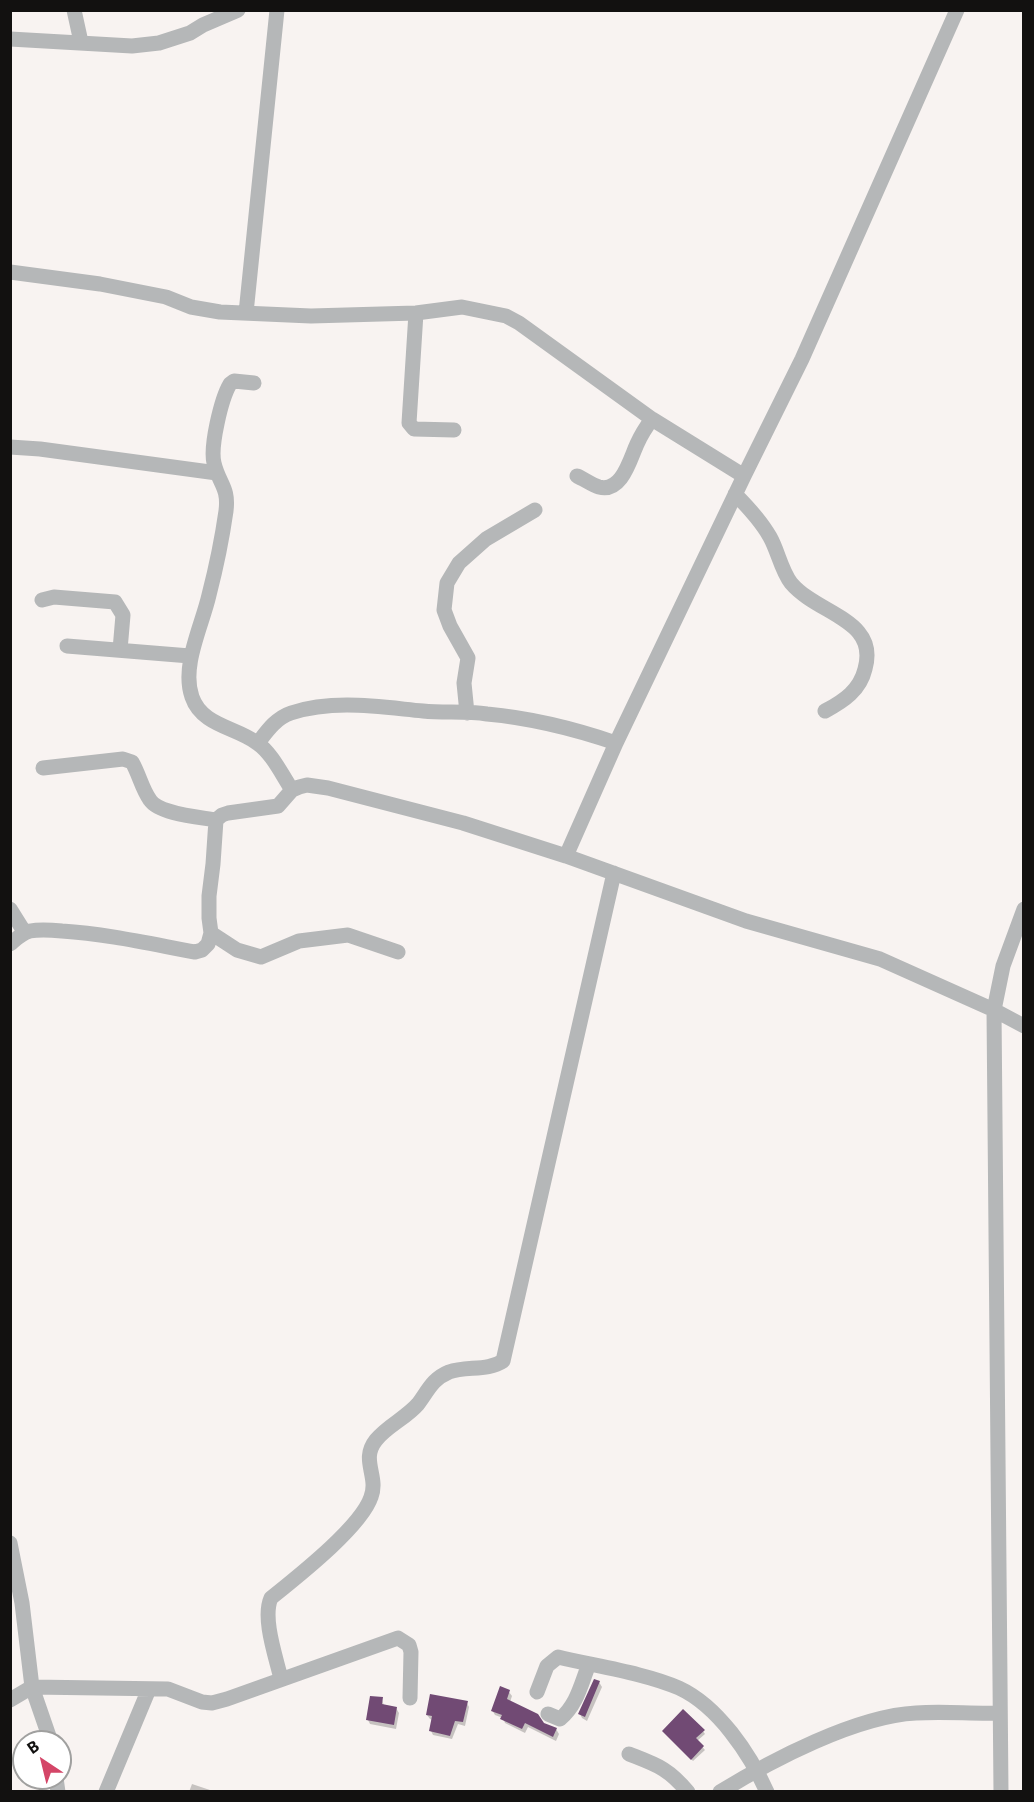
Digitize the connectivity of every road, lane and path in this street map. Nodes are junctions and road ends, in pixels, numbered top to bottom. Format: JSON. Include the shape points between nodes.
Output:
{"nodes":[{"id":1,"x":74,"y":10,"type":"edge"},
{"id":2,"x":238,"y":10,"type":"edge"},
{"id":3,"x":277,"y":10,"type":"edge"},
{"id":4,"x":957,"y":10,"type":"edge"},
{"id":5,"x":10,"y":39,"type":"edge"},
{"id":6,"x":81,"y":42,"type":"junction"},
{"id":7,"x":10,"y":272,"type":"edge"},
{"id":8,"x":416,"y":313,"type":"junction"},
{"id":9,"x":246,"y":314,"type":"junction"},
{"id":10,"x":254,"y":383,"type":"dead end"},
{"id":11,"x":652,"y":419,"type":"junction"},
{"id":12,"x":454,"y":430,"type":"dead end"},
{"id":13,"x":10,"y":447,"type":"edge"},
{"id":14,"x":217,"y":473,"type":"junction"},
{"id":15,"x":577,"y":476,"type":"dead end"},
{"id":16,"x":744,"y":476,"type":"junction"},
{"id":17,"x":735,"y":494,"type":"junction"},
{"id":18,"x":535,"y":510,"type":"dead end"},
{"id":19,"x":42,"y":600,"type":"dead end"},
{"id":20,"x":68,"y":646,"type":"dead end"},
{"id":21,"x":120,"y":650,"type":"junction"},
{"id":22,"x":190,"y":656,"type":"junction"},
{"id":23,"x":825,"y":711,"type":"dead end"},
{"id":24,"x":466,"y":712,"type":"junction"},
{"id":25,"x":258,"y":743,"type":"junction"},
{"id":26,"x":616,"y":743,"type":"junction"},
{"id":27,"x":43,"y":768,"type":"dead end"},
{"id":28,"x":292,"y":790,"type":"junction"},
{"id":29,"x":216,"y":820,"type":"junction"},
{"id":30,"x":566,"y":856,"type":"junction"},
{"id":31,"x":614,"y":873,"type":"junction"},
{"id":32,"x":10,"y":909,"type":"edge"},
{"id":33,"x":1023,"y":909,"type":"edge"},
{"id":34,"x":25,"y":933,"type":"junction"},
{"id":35,"x":211,"y":933,"type":"junction"},
{"id":36,"x":10,"y":944,"type":"edge"},
{"id":37,"x":398,"y":952,"type":"dead end"},
{"id":38,"x":994,"y":1010,"type":"junction"},
{"id":39,"x":1023,"y":1026,"type":"edge"},
{"id":40,"x":10,"y":1543,"type":"edge"},
{"id":41,"x":588,"y":1664,"type":"junction"},
{"id":42,"x":281,"y":1679,"type":"junction"},
{"id":43,"x":32,"y":1687,"type":"junction"},
{"id":44,"x":149,"y":1689,"type":"junction"},
{"id":45,"x":537,"y":1692,"type":"dead end"},
{"id":46,"x":410,"y":1698,"type":"dead end"},
{"id":47,"x":10,"y":1700,"type":"edge"},
{"id":48,"x":1000,"y":1713,"type":"junction"},
{"id":49,"x":548,"y":1714,"type":"dead end"},
{"id":50,"x":47,"y":1730,"type":"edge"},
{"id":51,"x":629,"y":1754,"type":"dead end"},
{"id":52,"x":757,"y":1770,"type":"junction"},
{"id":53,"x":106,"y":1791,"type":"edge"},
{"id":54,"x":688,"y":1791,"type":"edge"},
{"id":55,"x":720,"y":1791,"type":"edge"},
{"id":56,"x":767,"y":1791,"type":"edge"},
{"id":57,"x":1001,"y":1791,"type":"edge"}],
"edges":[{"from":1,"to":6,"type":"street"},
{"from":2,"to":6,"type":"street","via":[[159,43],[132,46]]},
{"from":3,"to":9,"type":"street"},
{"from":4,"to":16,"type":"street","via":[[802,359]]},
{"from":5,"to":6,"type":"street"},
{"from":7,"to":9,"type":"street","via":[[100,284],[166,297],[205,310]]},
{"from":8,"to":9,"type":"street"},
{"from":8,"to":11,"type":"street","via":[[462,307],[506,316]]},
{"from":8,"to":12,"type":"street","via":[[409,423],[414,429]]},
{"from":10,"to":14,"type":"street","via":[[234,381],[228,388],[214,447]]},
{"from":11,"to":15,"type":"street","via":[[617,482],[599,487]]},
{"from":11,"to":16,"type":"street"},
{"from":13,"to":14,"type":"street"},
{"from":14,"to":22,"type":"street","via":[[228,495],[226,511],[209,596]]},
{"from":16,"to":17,"type":"street"},
{"from":17,"to":23,"type":"street","via":[[769,536],[788,578],[798,590],[862,633],[867,644],[868,656],[859,684],[841,703]]},
{"from":17,"to":26,"type":"street"},
{"from":18,"to":24,"type":"street","via":[[486,539],[459,564],[447,583],[444,610],[468,658],[464,683]]},
{"from":19,"to":21,"type":"street","via":[[54,597],[115,602],[123,615]]},
{"from":20,"to":21,"type":"street"},
{"from":21,"to":22,"type":"street"},
{"from":22,"to":25,"type":"street","via":[[190,685],[197,707],[213,722]]},
{"from":24,"to":25,"type":"street","via":[[361,705],[318,708],[279,719]]},
{"from":24,"to":26,"type":"street","via":[[569,729]]},
{"from":25,"to":28,"type":"street"},
{"from":26,"to":30,"type":"street"},
{"from":27,"to":29,"type":"street","via":[[123,759],[132,762],[147,795],[159,809]]},
{"from":28,"to":29,"type":"street","via":[[279,806],[228,813]]},
{"from":28,"to":30,"type":"street","via":[[307,785],[328,788]]},
{"from":29,"to":35,"type":"street","via":[[208,918]]},
{"from":30,"to":31,"type":"street"},
{"from":31,"to":38,"type":"street","via":[[746,921],[879,959]]},
{"from":31,"to":42,"type":"street","via":[[502,1361],[439,1377],[418,1403],[377,1438],[368,1456],[371,1498],[351,1526],[268,1604]]},
{"from":32,"to":34,"type":"street"},
{"from":33,"to":38,"type":"street","via":[[1003,966]]},
{"from":34,"to":35,"type":"street","via":[[81,932],[195,952],[208,944]]},
{"from":34,"to":36,"type":"street"},
{"from":35,"to":37,"type":"street","via":[[237,950],[261,957],[299,941],[348,936]]},
{"from":38,"to":39,"type":"street"},
{"from":38,"to":48,"type":"street"},
{"from":40,"to":43,"type":"street"},
{"from":41,"to":45,"type":"street","via":[[558,1657],[547,1666]]},
{"from":41,"to":49,"type":"street","via":[[569,1712],[560,1719]]},
{"from":41,"to":52,"type":"street","via":[[653,1680],[693,1697],[715,1713]]},
{"from":42,"to":44,"type":"street","via":[[212,1703],[168,1689]]},
{"from":42,"to":46,"type":"street","via":[[398,1638],[409,1645],[411,1652]]},
{"from":43,"to":44,"type":"street"},
{"from":43,"to":47,"type":"street"},
{"from":43,"to":50,"type":"street"},
{"from":44,"to":53,"type":"street"},
{"from":48,"to":52,"type":"street","via":[[915,1713],[872,1720]]},
{"from":48,"to":57,"type":"street"},
{"from":51,"to":54,"type":"street","via":[[663,1767]]},
{"from":52,"to":55,"type":"street"},
{"from":52,"to":56,"type":"street"}]}
